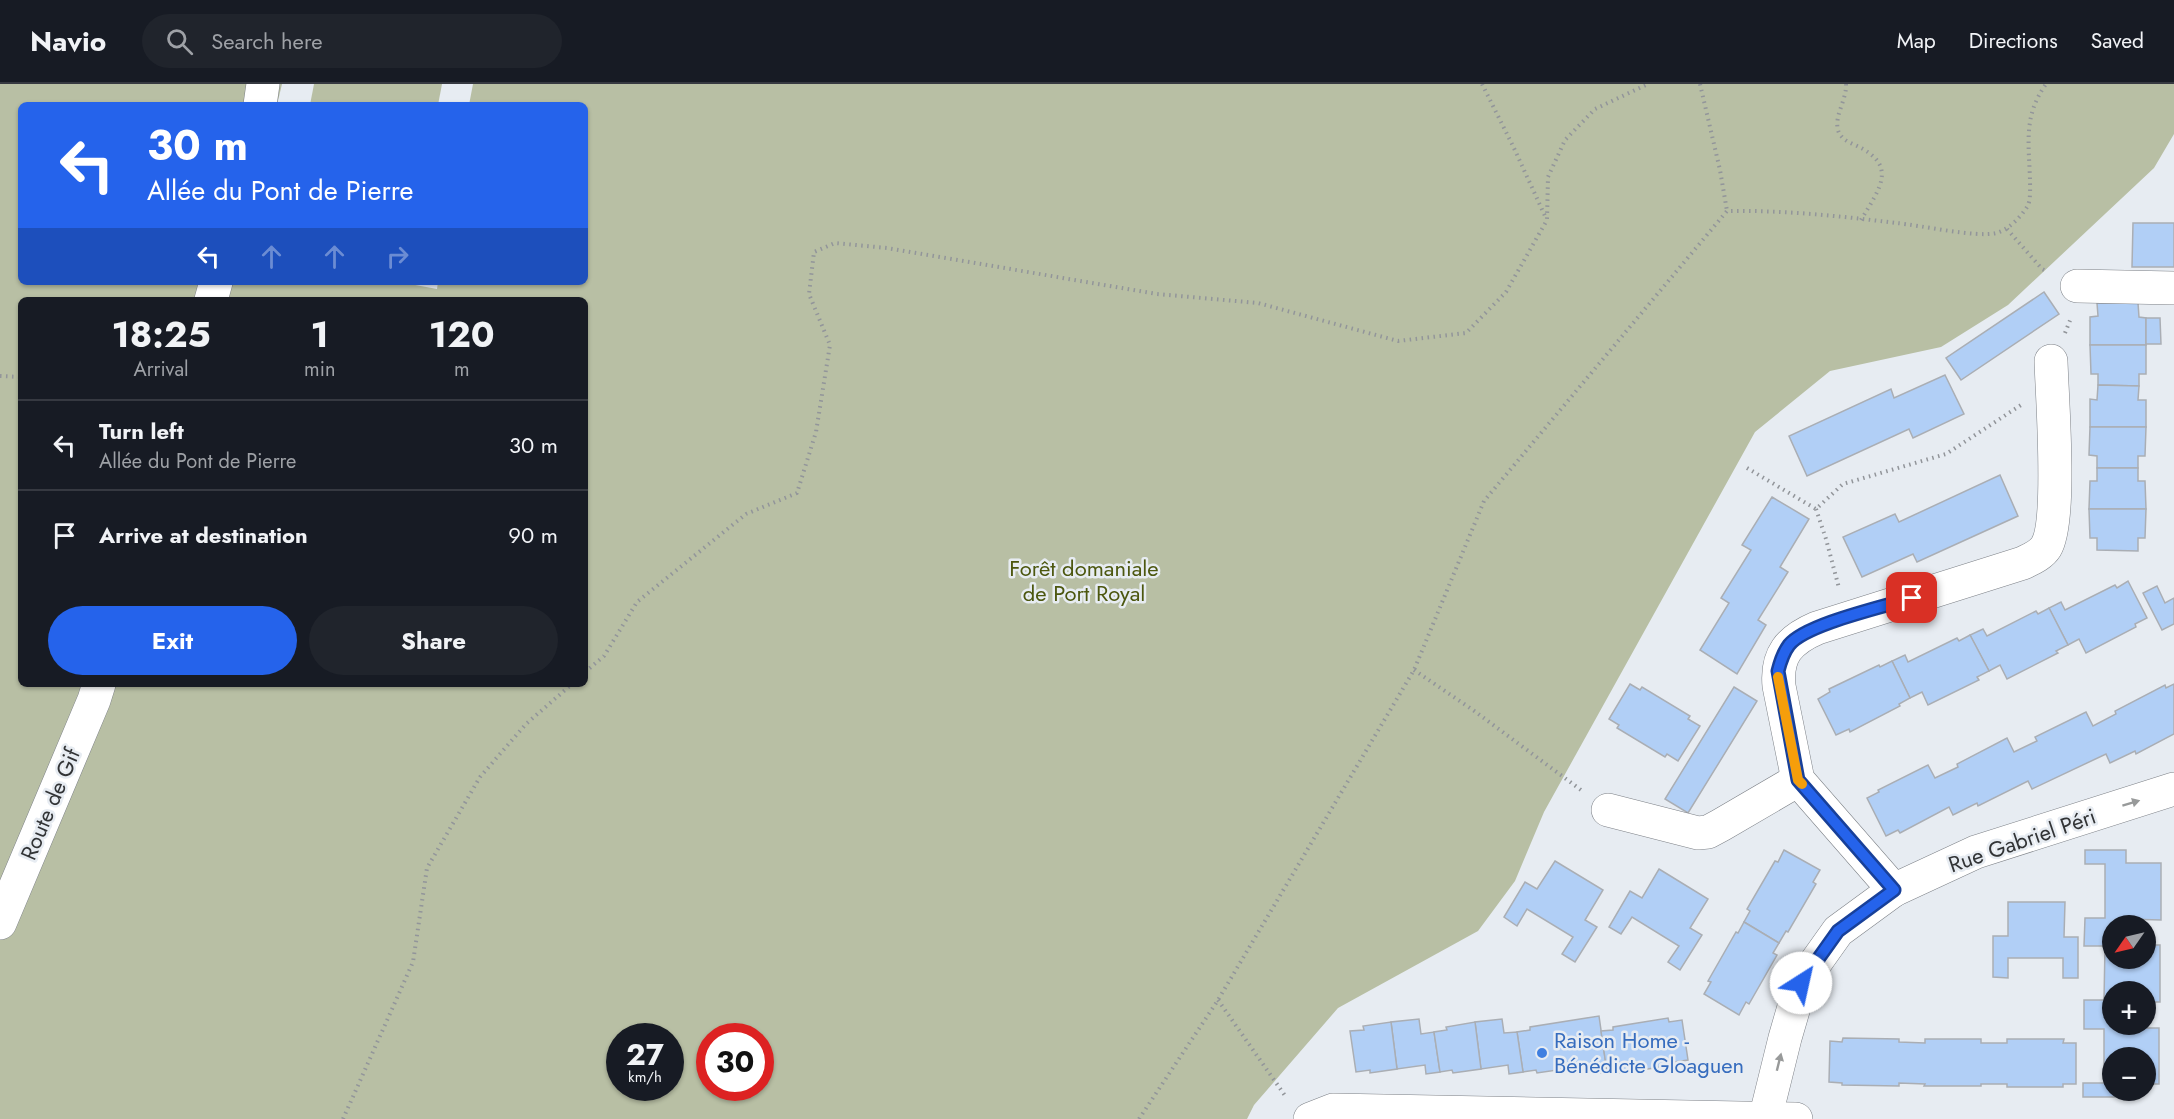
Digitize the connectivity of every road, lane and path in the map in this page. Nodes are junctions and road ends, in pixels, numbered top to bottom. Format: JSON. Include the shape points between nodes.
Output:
{"nodes":[{"id":1,"x":263,"y":84,"type":"edge"},
{"id":2,"x":1482,"y":84,"type":"edge"},
{"id":3,"x":1648,"y":84,"type":"edge"},
{"id":4,"x":1700,"y":84,"type":"edge"},
{"id":5,"x":1846,"y":84,"type":"edge"},
{"id":6,"x":2046,"y":84,"type":"edge"},
{"id":7,"x":260,"y":102,"type":"edge"},
{"id":8,"x":1727,"y":212,"type":"junction"},
{"id":9,"x":1547,"y":220,"type":"junction"},
{"id":10,"x":1861,"y":220,"type":"junction"},
{"id":11,"x":2007,"y":229,"type":"junction"},
{"id":12,"x":2077,"y":286,"type":"junction"},
{"id":13,"x":2174,"y":288,"type":"edge"},
{"id":14,"x":2051,"y":373,"type":"junction"},
{"id":15,"x":0,"y":375,"type":"edge"},
{"id":16,"x":18,"y":376,"type":"edge"},
{"id":17,"x":1747,"y":468,"type":"dead end"},
{"id":18,"x":1815,"y":509,"type":"junction"},
{"id":19,"x":1846,"y":618,"type":"junction"},
{"id":20,"x":588,"y":669,"type":"edge"},
{"id":21,"x":1414,"y":670,"type":"junction"},
{"id":22,"x":98,"y":687,"type":"edge"},
{"id":23,"x":569,"y":687,"type":"edge"},
{"id":24,"x":1798,"y":780,"type":"junction"},
{"id":25,"x":2174,"y":789,"type":"edge"},
{"id":26,"x":1608,"y":810,"type":"joint"},
{"id":27,"x":1894,"y":890,"type":"junction"},
{"id":28,"x":0,"y":922,"type":"edge"},
{"id":29,"x":1218,"y":1000,"type":"junction"},
{"id":30,"x":1298,"y":1109,"type":"edge"},
{"id":31,"x":343,"y":1119,"type":"edge"},
{"id":32,"x":1139,"y":1119,"type":"edge"},
{"id":33,"x":1765,"y":1119,"type":"edge"},
{"id":34,"x":1797,"y":1119,"type":"edge"}],
"edges":[{"from":1,"to":7,"type":"street"},
{"from":2,"to":9,"type":"path"},
{"from":3,"to":9,"type":"path","via":[[1595,109],[1565,140],[1548,177]]},
{"from":4,"to":8,"type":"path"},
{"from":5,"to":10,"type":"path","via":[[1838,131],[1843,138],[1870,152],[1879,161],[1882,173],[1878,192]]},
{"from":6,"to":11,"type":"path","via":[[2028,127],[2028,206]]},
{"from":8,"to":10,"type":"path","via":[[1764,211]]},
{"from":8,"to":21,"type":"path","via":[[1484,501]]},
{"from":9,"to":20,"type":"path","via":[[1506,292],[1466,333],[1398,341],[1258,303],[1157,294],[887,248],[835,243],[814,252],[809,294],[830,345],[816,432],[797,493],[746,514],[636,602],[604,656]]},
{"from":10,"to":11,"type":"path","via":[[1973,233],[1995,234]]},
{"from":11,"to":12,"type":"path","via":[[2042,269]]},
{"from":12,"to":13,"type":"street"},
{"from":12,"to":14,"type":"path","via":[[2070,324]]},
{"from":14,"to":18,"type":"path","via":[[1946,454],[1843,484]]},
{"from":14,"to":19,"type":"street","via":[[2055,506],[2045,548],[2023,563]]},
{"from":15,"to":16,"type":"path"},
{"from":17,"to":18,"type":"path"},
{"from":18,"to":19,"type":"path"},
{"from":19,"to":24,"type":"street","via":[[1801,635],[1781,659],[1779,686]]},
{"from":21,"to":26,"type":"path"},
{"from":21,"to":29,"type":"path"},
{"from":22,"to":28,"type":"street","name":"Route de Gif"},
{"from":23,"to":31,"type":"path","via":[[526,724],[480,777],[428,868],[413,962]]},
{"from":24,"to":26,"type":"street","via":[[1698,834]]},
{"from":24,"to":27,"type":"street"},
{"from":27,"to":25,"type":"street","name":"Rue Gabriel Péri","one_way":true,"via":[[1976,852]]},
{"from":33,"to":27,"type":"street","name":"Rue Gabriel Péri","one_way":true,"via":[[1801,983],[1838,931]]},
{"from":29,"to":30,"type":"path"},
{"from":29,"to":32,"type":"path"},
{"from":30,"to":33,"type":"street"},
{"from":33,"to":34,"type":"street"}]}
